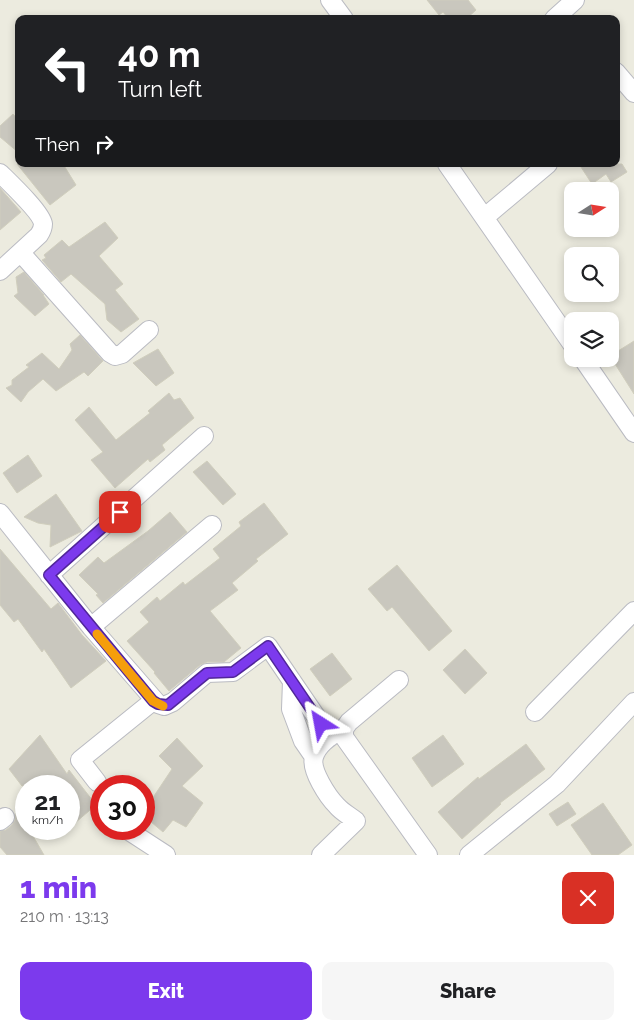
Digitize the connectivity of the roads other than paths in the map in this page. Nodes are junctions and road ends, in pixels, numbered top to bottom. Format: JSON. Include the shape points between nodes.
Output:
{"nodes":[{"id":1,"x":330,"y":0,"type":"edge"},
{"id":2,"x":341,"y":15,"type":"edge"},
{"id":3,"x":620,"y":77,"type":"edge"},
{"id":4,"x":634,"y":93,"type":"edge"},
{"id":5,"x":449,"y":167,"type":"edge"},
{"id":6,"x":544,"y":167,"type":"edge"},
{"id":7,"x":0,"y":172,"type":"edge"},
{"id":8,"x":485,"y":217,"type":"junction"},
{"id":9,"x":21,"y":253,"type":"junction"},
{"id":10,"x":0,"y":271,"type":"edge"},
{"id":11,"x":149,"y":330,"type":"dead end"},
{"id":12,"x":564,"y":332,"type":"edge"},
{"id":13,"x":589,"y":367,"type":"edge"},
{"id":14,"x":632,"y":424,"type":"edge"},
{"id":15,"x":204,"y":436,"type":"dead end"},
{"id":16,"x":0,"y":513,"type":"edge"},
{"id":17,"x":212,"y":526,"type":"dead end"},
{"id":18,"x":49,"y":575,"type":"junction"},
{"id":19,"x":634,"y":611,"type":"edge"},
{"id":20,"x":91,"y":627,"type":"junction"},
{"id":21,"x":399,"y":680,"type":"dead end"},
{"id":22,"x":292,"y":681,"type":"junction"},
{"id":23,"x":153,"y":701,"type":"junction"},
{"id":24,"x":634,"y":702,"type":"edge"},
{"id":25,"x":535,"y":712,"type":"dead end"},
{"id":26,"x":337,"y":733,"type":"junction"},
{"id":27,"x":314,"y":758,"type":"junction"},
{"id":28,"x":92,"y":775,"type":"edge"},
{"id":29,"x":143,"y":840,"type":"edge"},
{"id":30,"x":166,"y":855,"type":"edge"},
{"id":31,"x":321,"y":855,"type":"edge"},
{"id":32,"x":428,"y":855,"type":"edge"},
{"id":33,"x":469,"y":855,"type":"edge"}],
"edges":[{"from":1,"to":2,"type":"street"},
{"from":3,"to":4,"type":"street"},
{"from":5,"to":8,"type":"street"},
{"from":6,"to":8,"type":"street"},
{"from":7,"to":9,"type":"street","via":[[39,214],[43,224],[39,235]]},
{"from":8,"to":12,"type":"street"},
{"from":9,"to":10,"type":"street"},
{"from":9,"to":11,"type":"street","via":[[115,356],[122,354]]},
{"from":13,"to":14,"type":"street"},
{"from":15,"to":18,"type":"street"},
{"from":16,"to":18,"type":"street"},
{"from":17,"to":20,"type":"street"},
{"from":18,"to":20,"type":"street"},
{"from":19,"to":25,"type":"street"},
{"from":20,"to":23,"type":"street"},
{"from":21,"to":26,"type":"street"},
{"from":22,"to":23,"type":"street","via":[[268,646],[233,672],[207,673],[168,705]]},
{"from":22,"to":26,"type":"street"},
{"from":22,"to":27,"type":"street","via":[[291,709],[303,741]]},
{"from":23,"to":28,"type":"street","via":[[80,760]]},
{"from":24,"to":33,"type":"street","via":[[557,784]]},
{"from":26,"to":27,"type":"street","via":[[323,743]]},
{"from":26,"to":32,"type":"street","via":[[344,737]]},
{"from":27,"to":31,"type":"street","via":[[321,784],[337,807],[356,821]]},
{"from":29,"to":30,"type":"street"}]}
